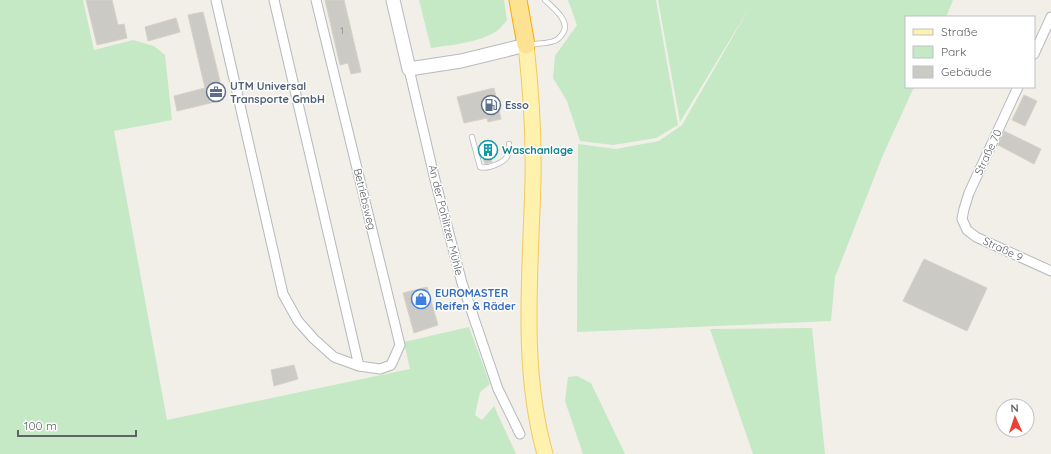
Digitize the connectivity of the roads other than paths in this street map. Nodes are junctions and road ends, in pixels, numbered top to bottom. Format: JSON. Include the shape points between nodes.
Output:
{"nodes":[{"id":1,"x":216,"y":0,"type":"edge"},
{"id":2,"x":274,"y":0,"type":"edge"},
{"id":3,"x":316,"y":0,"type":"edge"},
{"id":4,"x":393,"y":0,"type":"edge"},
{"id":5,"x":518,"y":0,"type":"edge"},
{"id":6,"x":545,"y":0,"type":"edge"},
{"id":7,"x":1051,"y":17,"type":"edge"},
{"id":8,"x":526,"y":45,"type":"junction"},
{"id":9,"x":1035,"y":52,"type":"edge"},
{"id":10,"x":409,"y":69,"type":"junction"},
{"id":11,"x":1018,"y":88,"type":"edge"},
{"id":12,"x":472,"y":137,"type":"dead end"},
{"id":13,"x":509,"y":144,"type":"dead end"},
{"id":14,"x":962,"y":219,"type":"joint"},
{"id":15,"x":1051,"y":271,"type":"edge"},
{"id":16,"x":359,"y":366,"type":"junction"},
{"id":17,"x":520,"y":434,"type":"dead end"},
{"id":18,"x":546,"y":454,"type":"edge"}],
"edges":[{"from":1,"to":16,"type":"street","name":"Betriebsweg","via":[[283,294],[298,321],[314,339],[334,357]]},
{"from":2,"to":16,"type":"street"},
{"from":3,"to":16,"type":"street","name":"Betriebsweg","via":[[400,345],[391,365],[380,369]]},
{"from":4,"to":10,"type":"main road","name":"An der Pohlitzer Mühle"},
{"from":5,"to":8,"type":"highway"},
{"from":6,"to":8,"type":"lane","via":[[559,13],[565,23],[565,30],[555,41]]},
{"from":7,"to":9,"type":"street"},
{"from":8,"to":10,"type":"main road","via":[[461,61]]},
{"from":8,"to":18,"type":"main road","via":[[533,153],[529,343],[535,401]]},
{"from":10,"to":17,"type":"street","name":"An der Pohlitzer Mühle","via":[[462,283],[498,389]]},
{"from":11,"to":14,"type":"street","name":"Straße 70","via":[[969,193]]},
{"from":12,"to":13,"type":"lane","via":[[480,167],[483,168],[502,163],[508,155]]},
{"from":14,"to":15,"type":"street","name":"Straße 9","via":[[967,230],[976,237]]}]}
